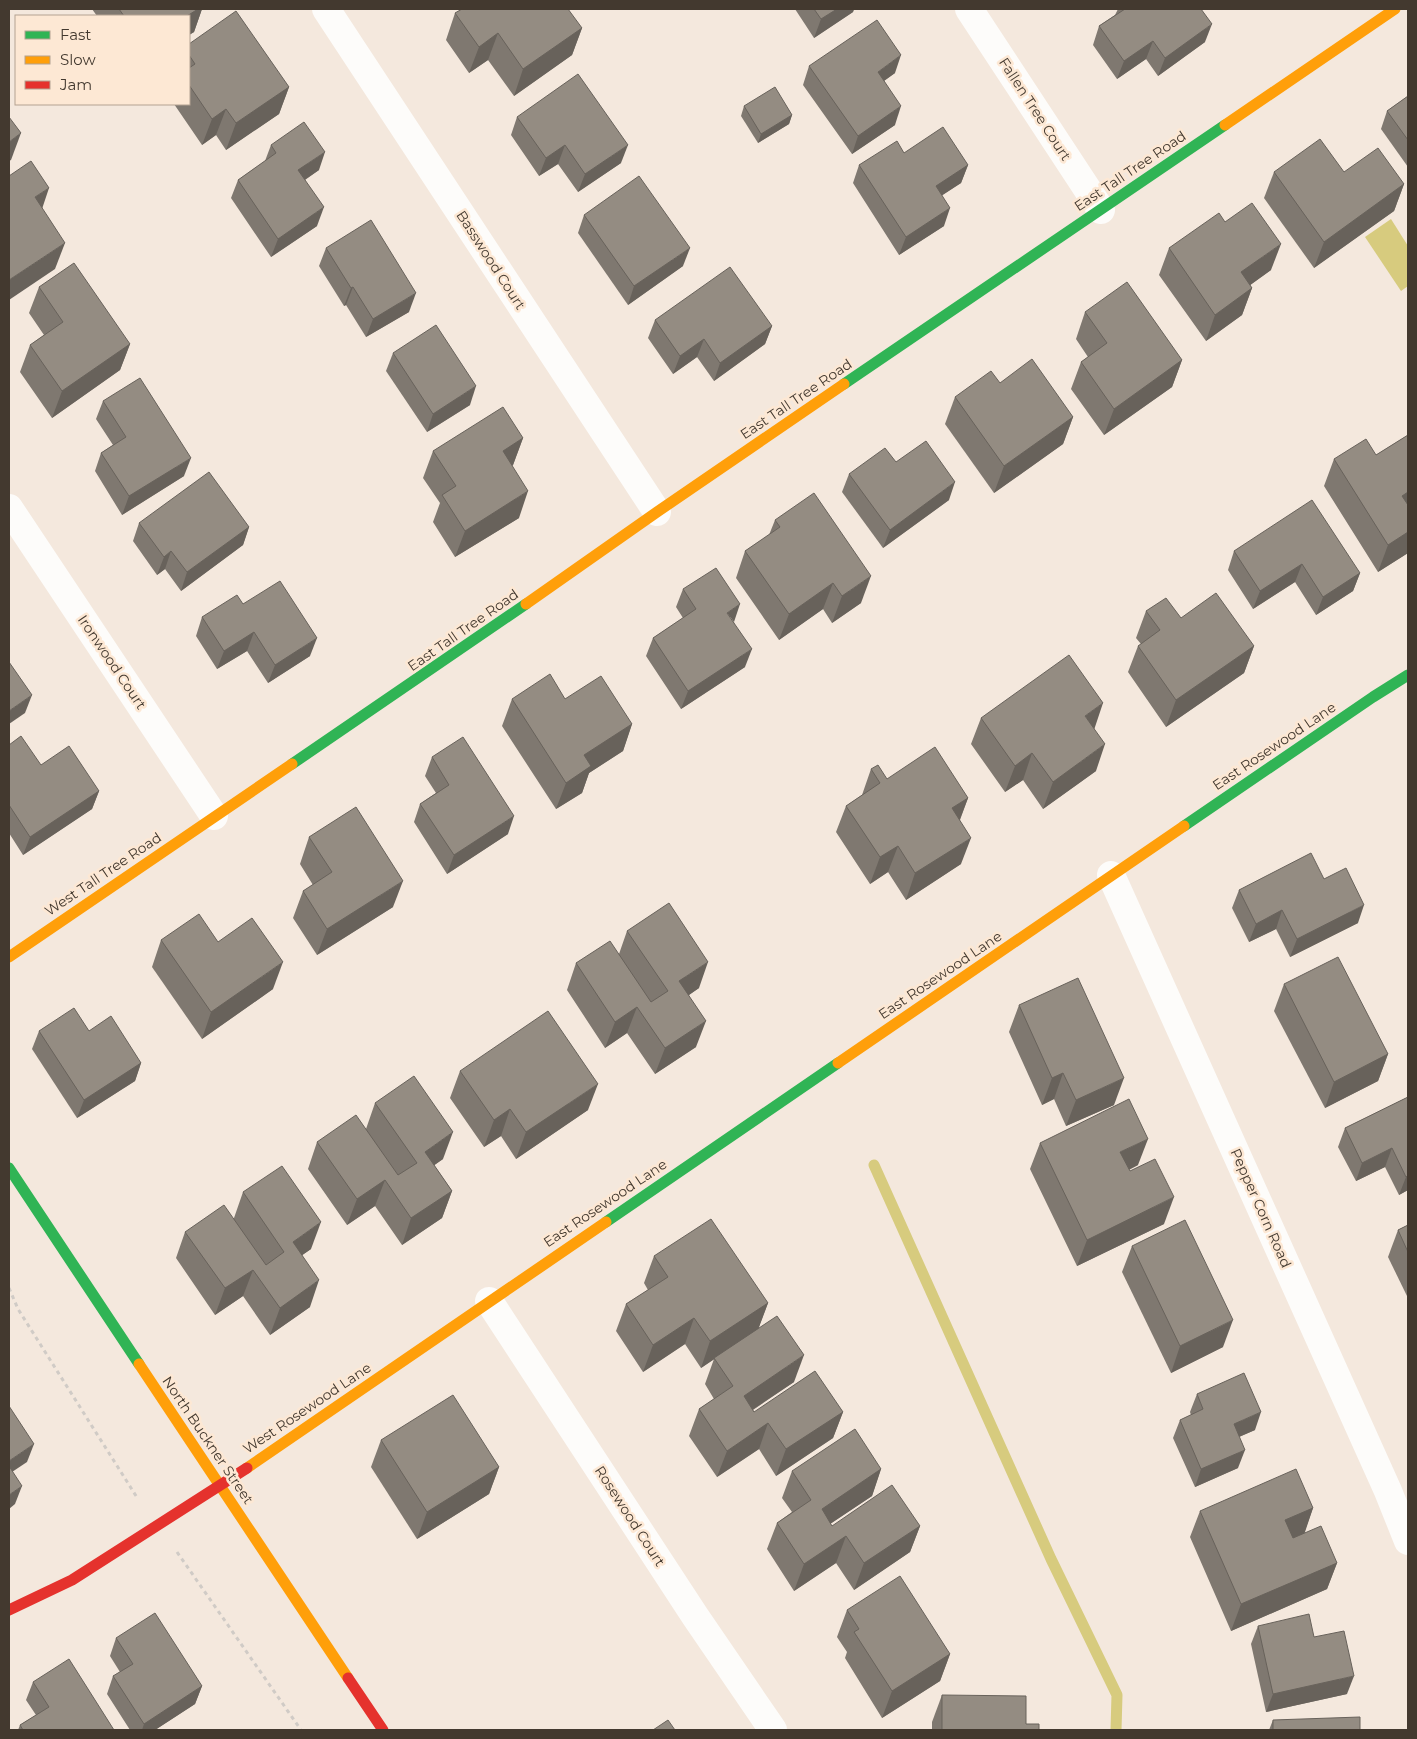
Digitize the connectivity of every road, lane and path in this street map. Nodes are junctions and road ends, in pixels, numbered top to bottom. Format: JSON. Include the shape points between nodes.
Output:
{"nodes":[{"id":1,"x":326,"y":9,"type":"edge"},
{"id":2,"x":969,"y":9,"type":"edge"},
{"id":3,"x":1395,"y":9,"type":"edge"},
{"id":4,"x":1101,"y":210,"type":"junction"},
{"id":5,"x":9,"y":508,"type":"edge"},
{"id":6,"x":657,"y":512,"type":"junction"},
{"id":7,"x":1408,"y":675,"type":"edge"},
{"id":8,"x":214,"y":816,"type":"junction"},
{"id":9,"x":1111,"y":875,"type":"junction"},
{"id":10,"x":9,"y":956,"type":"edge"},
{"id":11,"x":9,"y":1168,"type":"edge"},
{"id":12,"x":9,"y":1288,"type":"edge"},
{"id":13,"x":489,"y":1301,"type":"junction"},
{"id":14,"x":220,"y":1486,"type":"junction"},
{"id":15,"x":138,"y":1498,"type":"dead end"},
{"id":16,"x":1408,"y":1541,"type":"edge"},
{"id":17,"x":180,"y":1557,"type":"dead end"},
{"id":18,"x":9,"y":1610,"type":"edge"},
{"id":19,"x":301,"y":1730,"type":"edge"},
{"id":20,"x":382,"y":1730,"type":"edge"},
{"id":21,"x":772,"y":1730,"type":"edge"}],
"edges":[{"from":1,"to":6,"type":"street","name":"Basswood Court"},
{"from":2,"to":4,"type":"street","name":"Fallen Tree Court"},
{"from":3,"to":4,"type":"street","name":"East Tall Tree Road"},
{"from":4,"to":6,"type":"street","name":"East Tall Tree Road"},
{"from":5,"to":8,"type":"street","name":"Ironwood Court"},
{"from":6,"to":8,"type":"street","name":"East Tall Tree Road","via":[[471,644]]},
{"from":7,"to":9,"type":"street","name":"East Rosewood Lane"},
{"from":8,"to":10,"type":"street","name":"West Tall Tree Road"},
{"from":9,"to":13,"type":"street","name":"East Rosewood Lane"},
{"from":9,"to":16,"type":"street","name":"Pepper Corn Road"},
{"from":11,"to":14,"type":"street","name":"North Buckner Street"},
{"from":12,"to":15,"type":"path","via":[[18,1309]]},
{"from":13,"to":14,"type":"street","name":"West Rosewood Lane"},
{"from":13,"to":21,"type":"street","name":"Rosewood Court"},
{"from":14,"to":18,"type":"street","name":"West Rosewood Lane","via":[[72,1580]]},
{"from":14,"to":20,"type":"street","name":"North Buckner Street"},
{"from":17,"to":19,"type":"path"}]}
